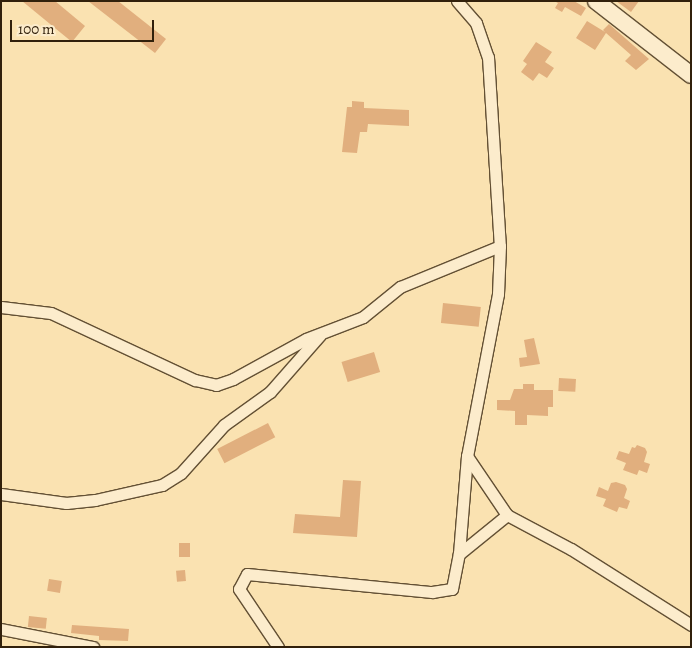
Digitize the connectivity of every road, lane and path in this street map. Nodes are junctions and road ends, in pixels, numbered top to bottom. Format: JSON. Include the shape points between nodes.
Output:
{"nodes":[{"id":1,"x":457,"y":1,"type":"edge"},
{"id":2,"x":596,"y":1,"type":"edge"},
{"id":3,"x":691,"y":75,"type":"edge"},
{"id":4,"x":500,"y":246,"type":"junction"},
{"id":5,"x":1,"y":307,"type":"edge"},
{"id":6,"x":323,"y":332,"type":"junction"},
{"id":7,"x":467,"y":456,"type":"junction"},
{"id":8,"x":1,"y":494,"type":"edge"},
{"id":9,"x":507,"y":515,"type":"junction"},
{"id":10,"x":459,"y":554,"type":"junction"},
{"id":11,"x":691,"y":624,"type":"edge"},
{"id":12,"x":1,"y":629,"type":"edge"},
{"id":13,"x":92,"y":647,"type":"edge"},
{"id":14,"x":278,"y":647,"type":"edge"}],
"edges":[{"from":1,"to":4,"type":"street","via":[[476,23],[488,57]]},
{"from":2,"to":3,"type":"street"},
{"from":4,"to":6,"type":"street","via":[[400,287],[364,317]]},
{"from":4,"to":7,"type":"street","via":[[498,294]]},
{"from":5,"to":6,"type":"street","via":[[57,315],[195,380],[216,385]]},
{"from":6,"to":8,"type":"street","via":[[270,392],[224,425],[181,473],[162,485],[66,503]]},
{"from":7,"to":9,"type":"street"},
{"from":7,"to":10,"type":"street"},
{"from":9,"to":10,"type":"street"},
{"from":9,"to":11,"type":"street","via":[[571,549]]},
{"from":10,"to":14,"type":"street","via":[[452,589],[432,592],[247,574],[239,589]]},
{"from":12,"to":13,"type":"street"}]}
